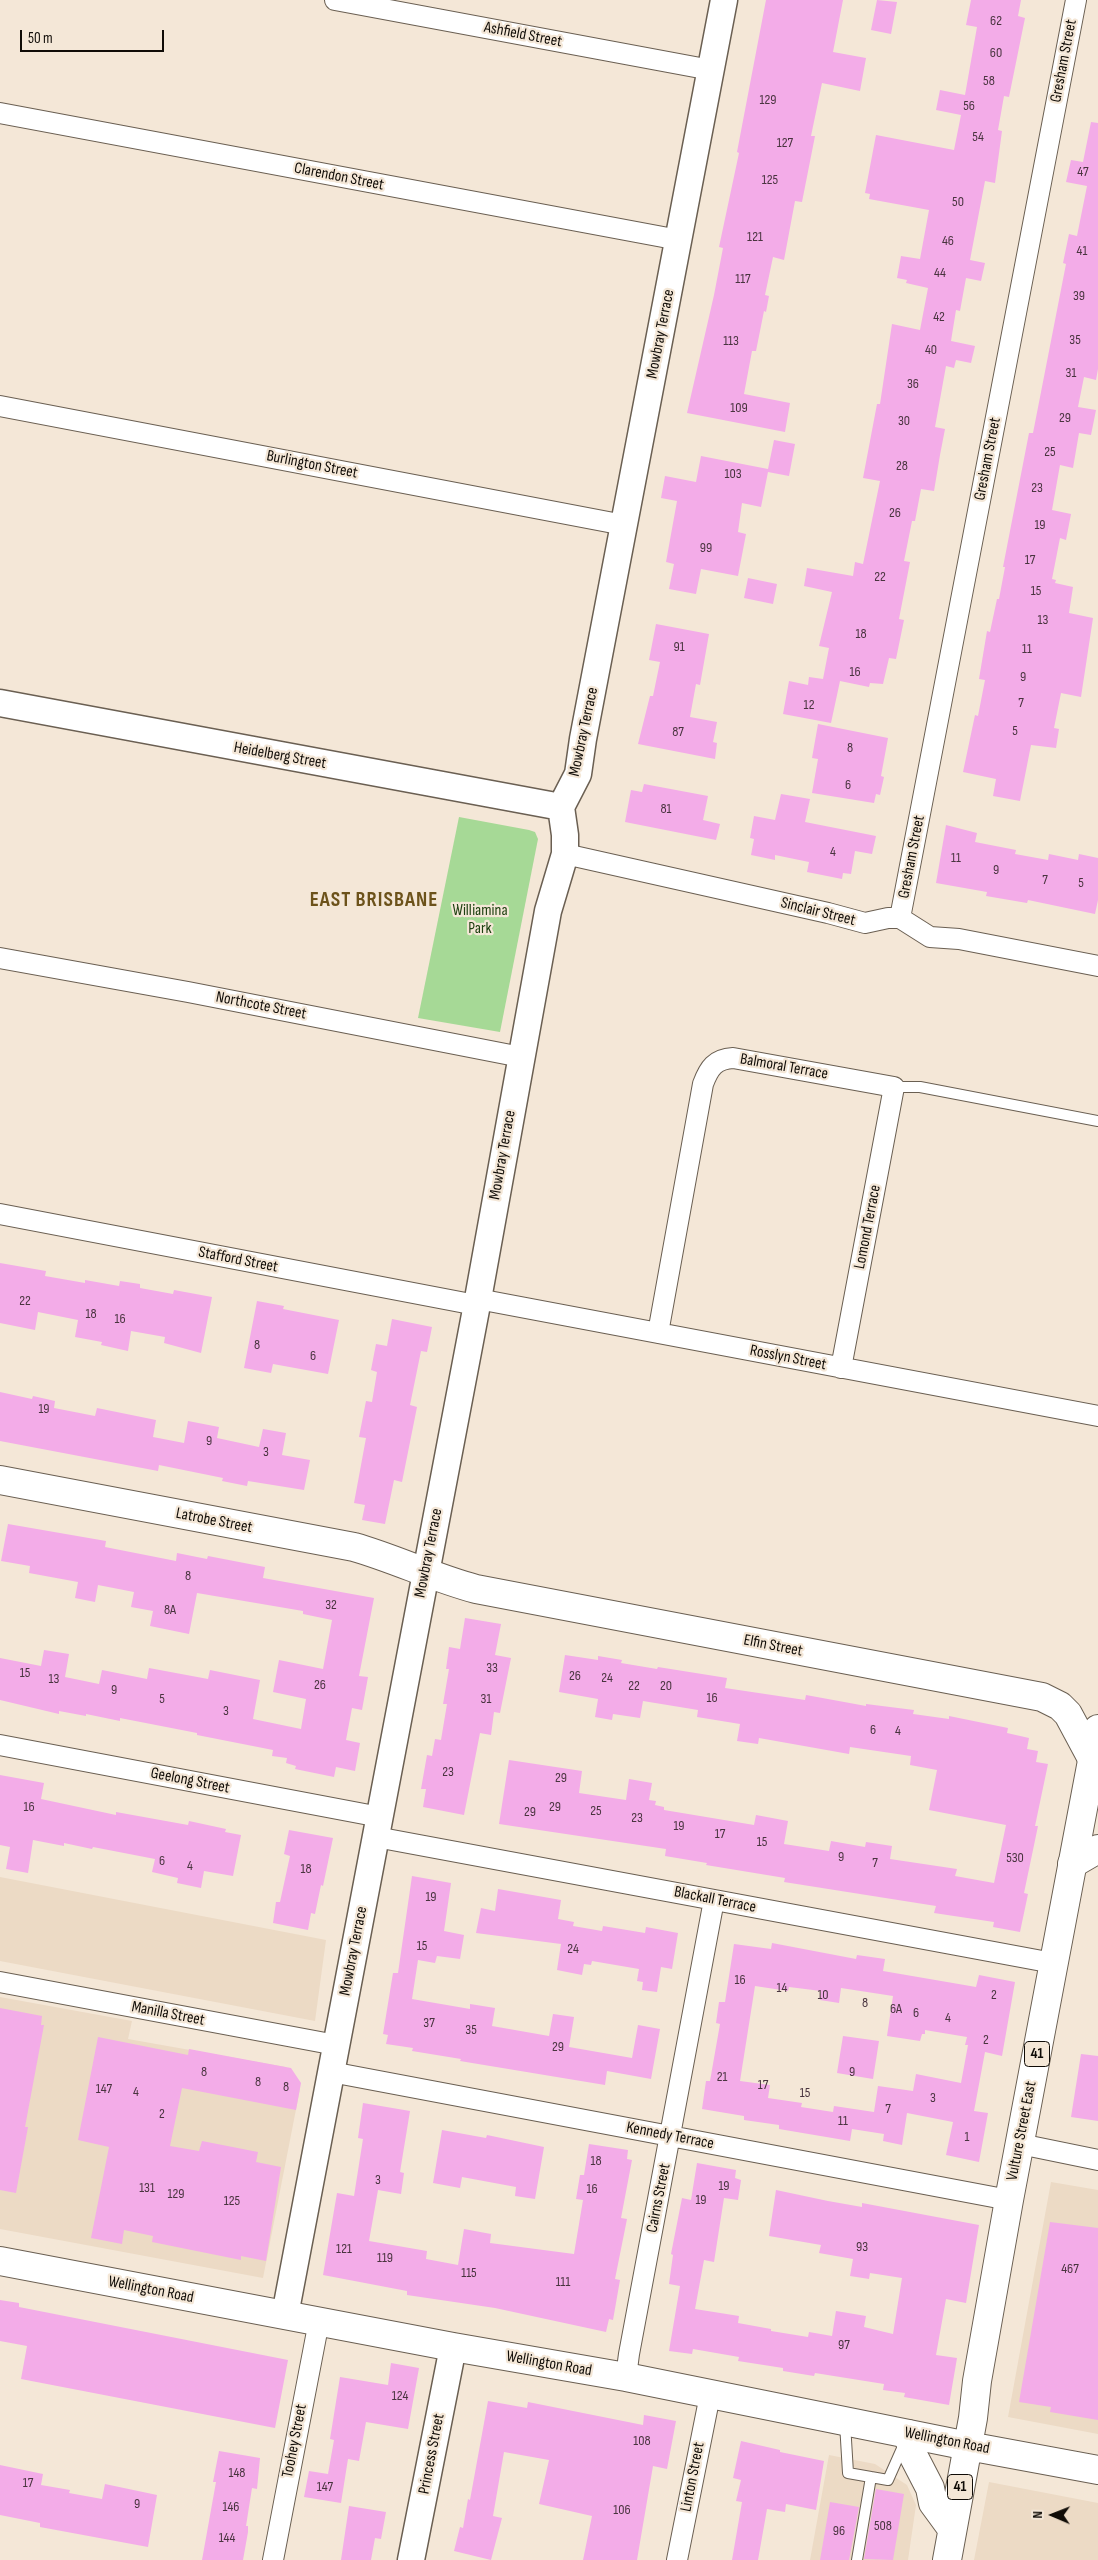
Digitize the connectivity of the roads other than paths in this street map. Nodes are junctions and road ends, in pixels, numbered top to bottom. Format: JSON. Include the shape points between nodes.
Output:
{"nodes":[{"id":1,"x":335,"y":0,"type":"edge"},
{"id":2,"x":724,"y":0,"type":"edge"},
{"id":3,"x":1076,"y":0,"type":"edge"},
{"id":4,"x":711,"y":70,"type":"junction"},
{"id":5,"x":0,"y":113,"type":"edge"},
{"id":6,"x":679,"y":240,"type":"junction"},
{"id":7,"x":0,"y":406,"type":"edge"},
{"id":8,"x":624,"y":525,"type":"junction"},
{"id":9,"x":0,"y":702,"type":"edge"},
{"id":10,"x":561,"y":806,"type":"junction"},
{"id":11,"x":565,"y":854,"type":"junction"},
{"id":12,"x":900,"y":918,"type":"junction"},
{"id":13,"x":0,"y":958,"type":"edge"},
{"id":14,"x":1098,"y":966,"type":"edge"},
{"id":15,"x":521,"y":1057,"type":"junction"},
{"id":16,"x":894,"y":1087,"type":"junction"},
{"id":17,"x":1098,"y":1121,"type":"edge"},
{"id":18,"x":0,"y":1214,"type":"edge"},
{"id":19,"x":477,"y":1302,"type":"junction"},
{"id":20,"x":658,"y":1333,"type":"junction"},
{"id":21,"x":841,"y":1368,"type":"junction"},
{"id":22,"x":1098,"y":1416,"type":"edge"},
{"id":23,"x":0,"y":1480,"type":"edge"},
{"id":24,"x":425,"y":1574,"type":"junction"},
{"id":25,"x":1098,"y":1729,"type":"edge"},
{"id":26,"x":0,"y":1746,"type":"edge"},
{"id":27,"x":1095,"y":1764,"type":"edge"},
{"id":28,"x":378,"y":1827,"type":"junction"},
{"id":29,"x":1098,"y":1849,"type":"edge"},
{"id":30,"x":1072,"y":1864,"type":"junction"},
{"id":31,"x":714,"y":1900,"type":"junction"},
{"id":32,"x":1053,"y":1963,"type":"junction"},
{"id":33,"x":0,"y":1982,"type":"edge"},
{"id":34,"x":336,"y":2046,"type":"junction"},
{"id":35,"x":331,"y":2072,"type":"junction"},
{"id":36,"x":670,"y":2136,"type":"junction"},
{"id":37,"x":1020,"y":2144,"type":"junction"},
{"id":38,"x":1098,"y":2160,"type":"edge"},
{"id":39,"x":1009,"y":2200,"type":"junction"},
{"id":40,"x":0,"y":2261,"type":"edge"},
{"id":41,"x":285,"y":2315,"type":"junction"},
{"id":42,"x":319,"y":2322,"type":"junction"},
{"id":43,"x":453,"y":2347,"type":"junction"},
{"id":44,"x":626,"y":2377,"type":"junction"},
{"id":45,"x":710,"y":2395,"type":"junction"},
{"id":46,"x":845,"y":2422,"type":"junction"},
{"id":47,"x":908,"y":2434,"type":"junction"},
{"id":48,"x":968,"y":2446,"type":"junction"},
{"id":49,"x":1098,"y":2470,"type":"edge"},
{"id":50,"x":871,"y":2477,"type":"junction"},
{"id":51,"x":952,"y":2529,"type":"junction"},
{"id":52,"x":273,"y":2560,"type":"edge"},
{"id":53,"x":411,"y":2560,"type":"edge"},
{"id":54,"x":677,"y":2560,"type":"edge"},
{"id":55,"x":857,"y":2560,"type":"edge"},
{"id":56,"x":947,"y":2560,"type":"edge"}],
"edges":[{"from":1,"to":4,"type":"street","name":"Ashfield Street"},
{"from":2,"to":4,"type":"street","name":"Mowbray Terrace"},
{"from":3,"to":12,"type":"street","name":"Gresham Street"},
{"from":4,"to":6,"type":"street","name":"Mowbray Terrace"},
{"from":5,"to":6,"type":"street","name":"Clarendon Street"},
{"from":6,"to":8,"type":"street","name":"Mowbray Terrace"},
{"from":7,"to":8,"type":"street","name":"Burlington Street"},
{"from":8,"to":10,"type":"street","name":"Mowbray Terrace","via":[[580,767]]},
{"from":9,"to":10,"type":"street","name":"Heidelberg Street"},
{"from":10,"to":11,"type":"street","name":"Mowbray Terrace"},
{"from":11,"to":12,"type":"street","name":"Sinclair Street","via":[[828,913],[854,922]]},
{"from":11,"to":15,"type":"street","name":"Mowbray Terrace","via":[[548,911]]},
{"from":12,"to":14,"type":"street","via":[[930,937],[959,939]]},
{"from":13,"to":15,"type":"street","name":"Northcote Street"},
{"from":15,"to":19,"type":"street","name":"Mowbray Terrace"},
{"from":16,"to":17,"type":"lane","name":"Balmoral Terrace","via":[[920,1087]]},
{"from":16,"to":20,"type":"street","name":"Balmoral Terrace","via":[[733,1058],[717,1061],[708,1069]]},
{"from":16,"to":21,"type":"street","name":"Lomond Terrace"},
{"from":18,"to":19,"type":"street","name":"Stafford Street"},
{"from":19,"to":20,"type":"street","name":"Rosslyn Street"},
{"from":19,"to":24,"type":"street","name":"Mowbray Terrace"},
{"from":20,"to":21,"type":"street","name":"Rosslyn Street"},
{"from":21,"to":22,"type":"street","name":"Rosslyn Street"},
{"from":23,"to":24,"type":"main road","name":"Latrobe Street","via":[[354,1547]]},
{"from":24,"to":27,"type":"main road","name":"Elfin Street","via":[[476,1589],[1042,1697],[1068,1714]]},
{"from":24,"to":28,"type":"street","name":"Mowbray Terrace"},
{"from":25,"to":27,"type":"main road","name":"Vulture Street East","number":"41"},
{"from":26,"to":28,"type":"street","name":"Geelong Street"},
{"from":27,"to":30,"type":"main road","name":"Vulture Street East","number":"41"},
{"from":28,"to":31,"type":"street","name":"Blackall Terrace"},
{"from":28,"to":34,"type":"street","name":"Mowbray Terrace"},
{"from":29,"to":30,"type":"main road"},
{"from":30,"to":32,"type":"main road","name":"Vulture Street East","number":"41"},
{"from":31,"to":32,"type":"street","name":"Blackall Terrace"},
{"from":31,"to":36,"type":"street","name":"Cairns Street"},
{"from":32,"to":37,"type":"main road","name":"Vulture Street East","number":"41"},
{"from":33,"to":34,"type":"street","name":"Manilla Street"},
{"from":34,"to":35,"type":"street","name":"Mowbray Terrace"},
{"from":35,"to":36,"type":"street","name":"Kennedy Terrace"},
{"from":35,"to":41,"type":"street","name":"Mowbray Terrace"},
{"from":36,"to":39,"type":"street","name":"Kennedy Terrace"},
{"from":36,"to":44,"type":"street","name":"Cairns Street"},
{"from":37,"to":38,"type":"street"},
{"from":37,"to":39,"type":"main road","name":"Vulture Street East","number":"41"},
{"from":39,"to":48,"type":"main road","name":"Vulture Street East","number":"41"},
{"from":40,"to":41,"type":"main road","name":"Wellington Road"},
{"from":41,"to":42,"type":"main road","name":"Wellington Road"},
{"from":42,"to":43,"type":"main road","name":"Wellington Road"},
{"from":42,"to":52,"type":"street","name":"Toohey Street"},
{"from":43,"to":44,"type":"main road","name":"Wellington Road"},
{"from":43,"to":53,"type":"street","name":"Princess Street"},
{"from":44,"to":45,"type":"main road","name":"Wellington Road"},
{"from":45,"to":46,"type":"main road","name":"Wellington Road"},
{"from":45,"to":54,"type":"street","name":"Linton Street"},
{"from":46,"to":47,"type":"main road","name":"Wellington Road"},
{"from":46,"to":50,"type":"lane","via":[[848,2473]]},
{"from":47,"to":48,"type":"main road","name":"Wellington Road"},
{"from":47,"to":50,"type":"lane","via":[[888,2480]]},
{"from":47,"to":51,"type":"main road","via":[[933,2503]]},
{"from":48,"to":49,"type":"main road","name":"Wellington Road"},
{"from":48,"to":51,"type":"main road","number":"41"},
{"from":50,"to":55,"type":"lane"},
{"from":51,"to":56,"type":"main road","number":"41"}]}
